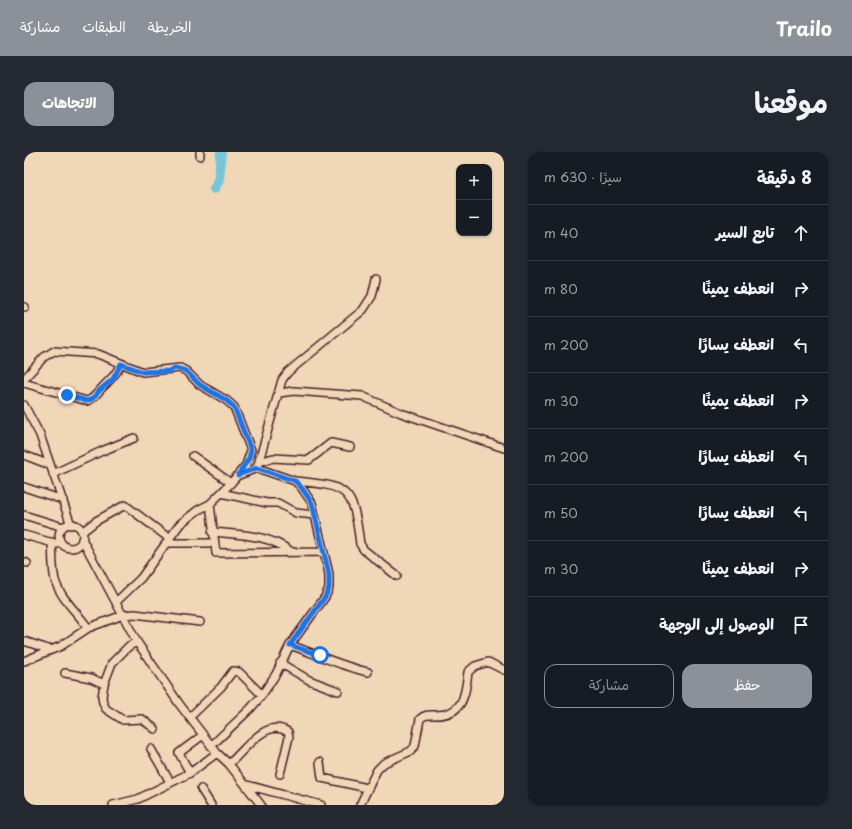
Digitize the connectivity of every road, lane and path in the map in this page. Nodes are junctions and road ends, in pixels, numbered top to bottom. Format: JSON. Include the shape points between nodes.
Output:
{"nodes":[{"id":1,"x":376,"y":279,"type":"dead end"},
{"id":2,"x":121,"y":364,"type":"junction"},
{"id":3,"x":24,"y":379,"type":"edge"},
{"id":4,"x":24,"y":383,"type":"edge"},
{"id":5,"x":279,"y":393,"type":"junction"},
{"id":6,"x":24,"y":405,"type":"edge"},
{"id":7,"x":134,"y":438,"type":"dead end"},
{"id":8,"x":350,"y":446,"type":"dead end"},
{"id":9,"x":504,"y":448,"type":"edge"},
{"id":10,"x":24,"y":455,"type":"edge"},
{"id":11,"x":193,"y":456,"type":"dead end"},
{"id":12,"x":50,"y":465,"type":"junction"},
{"id":13,"x":258,"y":465,"type":"junction"},
{"id":14,"x":53,"y":474,"type":"junction"},
{"id":15,"x":238,"y":475,"type":"junction"},
{"id":16,"x":295,"y":481,"type":"junction"},
{"id":17,"x":231,"y":483,"type":"junction"},
{"id":18,"x":24,"y":487,"type":"edge"},
{"id":19,"x":221,"y":493,"type":"junction"},
{"id":20,"x":62,"y":500,"type":"junction"},
{"id":21,"x":210,"y":504,"type":"junction"},
{"id":22,"x":24,"y":515,"type":"edge"},
{"id":23,"x":314,"y":515,"type":"junction"},
{"id":24,"x":67,"y":526,"type":"junction"},
{"id":25,"x":212,"y":532,"type":"junction"},
{"id":26,"x":24,"y":535,"type":"edge"},
{"id":27,"x":82,"y":536,"type":"junction"},
{"id":28,"x":169,"y":541,"type":"junction"},
{"id":29,"x":52,"y":542,"type":"junction"},
{"id":30,"x":213,"y":543,"type":"junction"},
{"id":31,"x":64,"y":546,"type":"junction"},
{"id":32,"x":292,"y":552,"type":"junction"},
{"id":33,"x":324,"y":552,"type":"junction"},
{"id":34,"x":397,"y":576,"type":"dead end"},
{"id":35,"x":116,"y":602,"type":"junction"},
{"id":36,"x":123,"y":614,"type":"junction"},
{"id":37,"x":200,"y":622,"type":"dead end"},
{"id":38,"x":88,"y":628,"type":"junction"},
{"id":39,"x":24,"y":641,"type":"edge"},
{"id":40,"x":137,"y":642,"type":"junction"},
{"id":41,"x":290,"y":645,"type":"junction"},
{"id":42,"x":51,"y":650,"type":"junction"},
{"id":43,"x":24,"y":661,"type":"edge"},
{"id":44,"x":280,"y":664,"type":"junction"},
{"id":45,"x":504,"y":670,"type":"edge"},
{"id":46,"x":368,"y":672,"type":"dead end"},
{"id":47,"x":65,"y":673,"type":"dead end"},
{"id":48,"x":104,"y":684,"type":"junction"},
{"id":49,"x":338,"y":691,"type":"dead end"},
{"id":50,"x":262,"y":695,"type":"junction"},
{"id":51,"x":190,"y":717,"type":"junction"},
{"id":52,"x":155,"y":729,"type":"dead end"},
{"id":53,"x":203,"y":735,"type":"junction"},
{"id":54,"x":211,"y":746,"type":"junction"},
{"id":55,"x":151,"y":749,"type":"dead end"},
{"id":56,"x":217,"y":753,"type":"junction"},
{"id":57,"x":320,"y":762,"type":"dead end"},
{"id":58,"x":229,"y":764,"type":"junction"},
{"id":59,"x":190,"y":773,"type":"junction"},
{"id":60,"x":280,"y":774,"type":"dead end"},
{"id":61,"x":170,"y":782,"type":"junction"},
{"id":62,"x":247,"y":785,"type":"junction"},
{"id":63,"x":367,"y":788,"type":"junction"},
{"id":64,"x":201,"y":789,"type":"dead end"},
{"id":65,"x":138,"y":802,"type":"edge"},
{"id":66,"x":113,"y":805,"type":"edge"},
{"id":67,"x":211,"y":805,"type":"edge"},
{"id":68,"x":261,"y":805,"type":"edge"},
{"id":69,"x":321,"y":805,"type":"edge"},
{"id":70,"x":360,"y":805,"type":"edge"}],
"edges":[{"from":1,"to":5,"type":"street","via":[[372,296],[363,310],[288,372],[282,380]]},
{"from":2,"to":3,"type":"street","via":[[98,354],[54,351],[44,357]]},
{"from":2,"to":4,"type":"street","via":[[113,379],[87,401]]},
{"from":2,"to":15,"type":"street","via":[[143,372],[180,368],[203,387],[231,404],[251,450]]},
{"from":5,"to":9,"type":"street","via":[[299,391],[362,396],[401,413]]},
{"from":5,"to":13,"type":"street"},
{"from":6,"to":12,"type":"street","via":[[40,435]]},
{"from":7,"to":14,"type":"street"},
{"from":8,"to":13,"type":"street","via":[[331,443],[309,460],[272,458]]},
{"from":10,"to":12,"type":"street"},
{"from":11,"to":17,"type":"street"},
{"from":12,"to":14,"type":"street"},
{"from":13,"to":15,"type":"street"},
{"from":13,"to":16,"type":"street"},
{"from":14,"to":20,"type":"street"},
{"from":15,"to":17,"type":"street"},
{"from":16,"to":23,"type":"street","via":[[312,503]]},
{"from":16,"to":34,"type":"street","via":[[330,485],[345,492],[351,499],[360,544]]},
{"from":17,"to":19,"type":"street"},
{"from":18,"to":20,"type":"street"},
{"from":19,"to":21,"type":"street"},
{"from":19,"to":23,"type":"street","via":[[278,503],[296,513]]},
{"from":20,"to":24,"type":"street"},
{"from":21,"to":25,"type":"street"},
{"from":21,"to":28,"type":"street","via":[[188,517]]},
{"from":22,"to":24,"type":"street"},
{"from":23,"to":33,"type":"street"},
{"from":24,"to":27,"type":"street","via":[[78,527]]},
{"from":24,"to":31,"type":"street","via":[[59,534]]},
{"from":25,"to":30,"type":"street"},
{"from":25,"to":32,"type":"street","via":[[255,536],[279,543]]},
{"from":26,"to":29,"type":"street"},
{"from":27,"to":28,"type":"street","via":[[96,521],[128,505]]},
{"from":27,"to":31,"type":"street","via":[[77,546]]},
{"from":27,"to":35,"type":"street"},
{"from":28,"to":30,"type":"street"},
{"from":28,"to":35,"type":"street","via":[[141,578]]},
{"from":29,"to":31,"type":"street"},
{"from":29,"to":38,"type":"street","via":[[56,581],[64,598]]},
{"from":30,"to":32,"type":"street","via":[[216,553]]},
{"from":32,"to":33,"type":"street"},
{"from":33,"to":41,"type":"street","via":[[329,574],[328,592]]},
{"from":35,"to":36,"type":"street"},
{"from":36,"to":37,"type":"street"},
{"from":36,"to":38,"type":"street"},
{"from":36,"to":40,"type":"street"},
{"from":38,"to":42,"type":"street"},
{"from":39,"to":42,"type":"street"},
{"from":40,"to":48,"type":"street","via":[[115,658]]},
{"from":40,"to":51,"type":"street"},
{"from":41,"to":44,"type":"street"},
{"from":41,"to":46,"type":"street","via":[[346,667]]},
{"from":42,"to":43,"type":"street"},
{"from":44,"to":49,"type":"street","via":[[309,680]]},
{"from":44,"to":50,"type":"street"},
{"from":45,"to":63,"type":"street","via":[[488,662],[470,669],[464,698],[458,706],[445,715],[423,716],[420,719],[415,746],[384,763]]},
{"from":47,"to":48,"type":"street","via":[[91,678]]},
{"from":48,"to":52,"type":"street","via":[[102,696],[106,709],[123,720],[142,719]]},
{"from":50,"to":51,"type":"street","via":[[239,672],[233,671],[221,687]]},
{"from":50,"to":54,"type":"street"},
{"from":51,"to":53,"type":"street"},
{"from":53,"to":54,"type":"street"},
{"from":53,"to":59,"type":"street","via":[[179,753]]},
{"from":54,"to":56,"type":"street"},
{"from":55,"to":61,"type":"street"},
{"from":56,"to":58,"type":"street"},
{"from":56,"to":59,"type":"street"},
{"from":57,"to":63,"type":"street","via":[[322,778]]},
{"from":58,"to":60,"type":"street","via":[[265,731],[285,729],[289,737]]},
{"from":58,"to":62,"type":"street"},
{"from":59,"to":61,"type":"street"},
{"from":61,"to":65,"type":"street"},
{"from":62,"to":68,"type":"street"},
{"from":62,"to":69,"type":"street"},
{"from":63,"to":70,"type":"street"},
{"from":64,"to":67,"type":"street"},
{"from":65,"to":66,"type":"street"}]}
